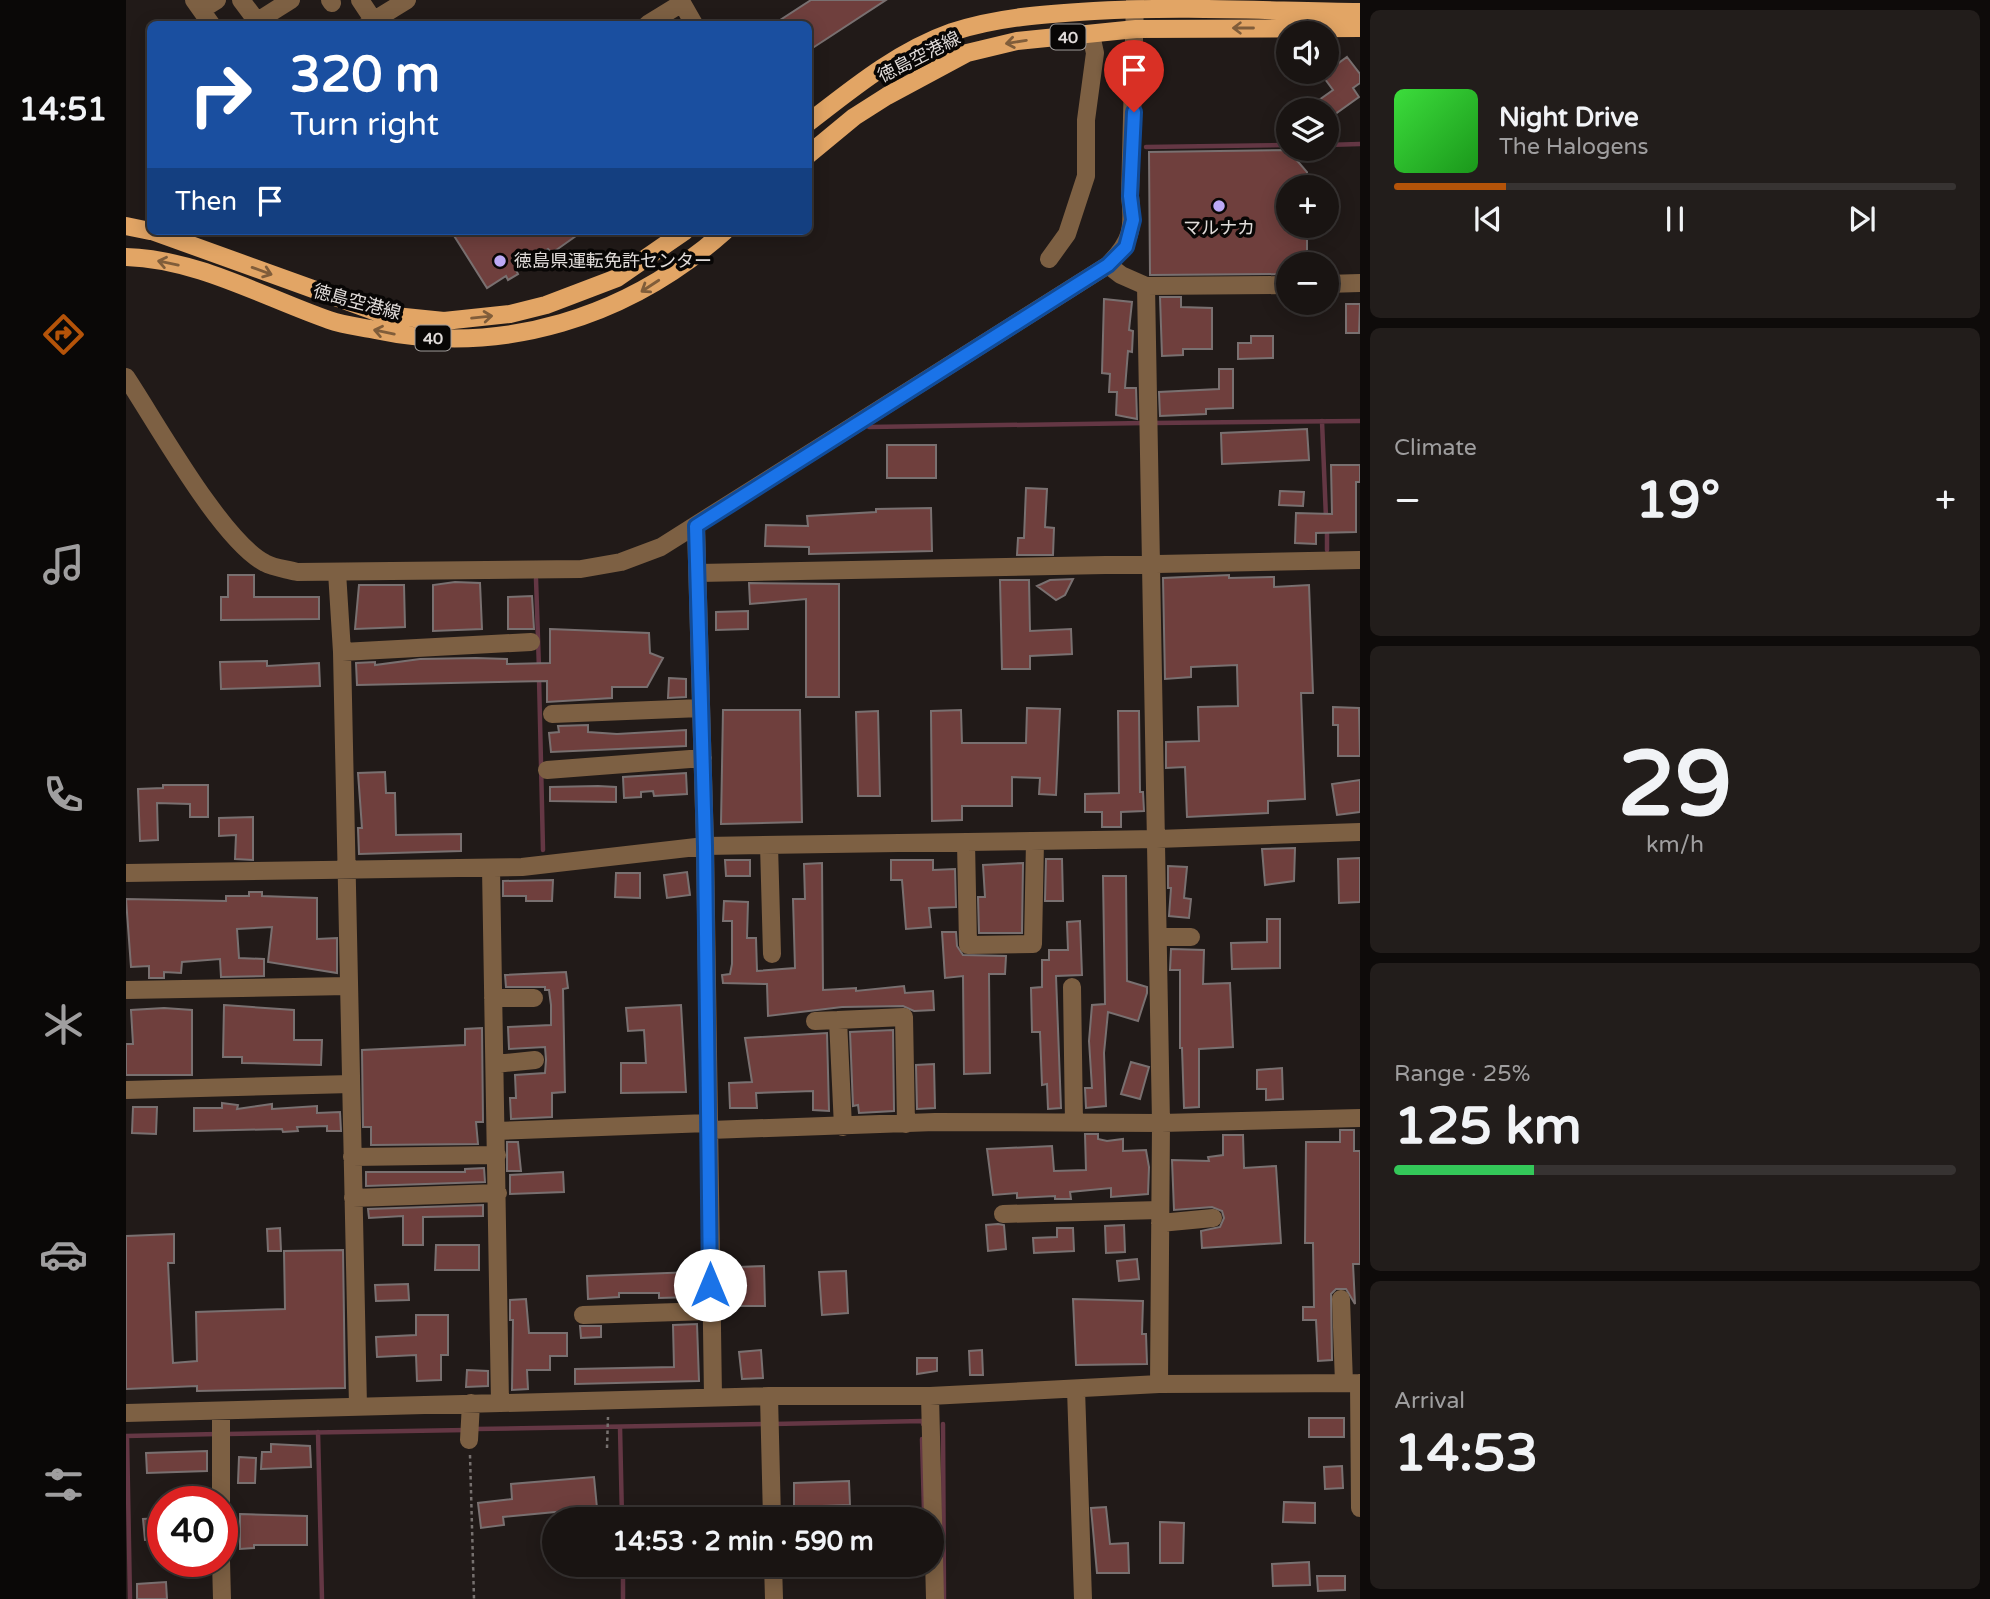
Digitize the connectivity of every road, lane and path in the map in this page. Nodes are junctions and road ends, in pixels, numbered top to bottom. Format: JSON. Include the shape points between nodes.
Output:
{"nodes":[{"id":1,"x":217,"y":0,"type":"edge"},
{"id":2,"x":241,"y":0,"type":"edge"},
{"id":3,"x":291,"y":0,"type":"edge"},
{"id":4,"x":360,"y":0,"type":"edge"},
{"id":5,"x":395,"y":3,"type":"edge"},
{"id":6,"x":1135,"y":4,"type":"edge"},
{"id":7,"x":202,"y":12,"type":"edge"},
{"id":8,"x":1360,"y":12,"type":"edge"},
{"id":9,"x":676,"y":17,"type":"edge"},
{"id":10,"x":257,"y":21,"type":"edge"},
{"id":11,"x":261,"y":21,"type":"edge"},
{"id":12,"x":370,"y":21,"type":"edge"},
{"id":13,"x":373,"y":21,"type":"edge"},
{"id":14,"x":692,"y":21,"type":"edge"},
{"id":15,"x":1360,"y":28,"type":"edge"},
{"id":16,"x":1136,"y":29,"type":"junction"},
{"id":17,"x":1091,"y":35,"type":"junction"},
{"id":18,"x":812,"y":120,"type":"edge"},
{"id":19,"x":812,"y":152,"type":"edge"},
{"id":20,"x":126,"y":226,"type":"edge"},
{"id":21,"x":147,"y":230,"type":"edge"},
{"id":22,"x":162,"y":235,"type":"edge"},
{"id":23,"x":679,"y":235,"type":"edge"},
{"id":24,"x":720,"y":235,"type":"edge"},
{"id":25,"x":126,"y":257,"type":"edge"},
{"id":26,"x":1049,"y":259,"type":"dead end"},
{"id":27,"x":1108,"y":265,"type":"junction"},
{"id":28,"x":1339,"y":284,"type":"edge"},
{"id":29,"x":1360,"y":284,"type":"edge"},
{"id":30,"x":1276,"y":285,"type":"edge"},
{"id":31,"x":1146,"y":286,"type":"junction"},
{"id":32,"x":126,"y":377,"type":"edge"},
{"id":33,"x":696,"y":526,"type":"junction"},
{"id":34,"x":1360,"y":560,"type":"edge"},
{"id":35,"x":1150,"y":565,"type":"junction"},
{"id":36,"x":337,"y":572,"type":"junction"},
{"id":37,"x":698,"y":573,"type":"junction"},
{"id":38,"x":531,"y":642,"type":"dead end"},
{"id":39,"x":342,"y":652,"type":"junction"},
{"id":40,"x":701,"y":708,"type":"junction"},
{"id":41,"x":552,"y":713,"type":"dead end"},
{"id":42,"x":703,"y":758,"type":"junction"},
{"id":43,"x":547,"y":770,"type":"dead end"},
{"id":44,"x":1360,"y":832,"type":"edge"},
{"id":45,"x":1157,"y":839,"type":"junction"},
{"id":46,"x":1035,"y":841,"type":"junction"},
{"id":47,"x":967,"y":842,"type":"junction"},
{"id":48,"x":769,"y":845,"type":"junction"},
{"id":49,"x":705,"y":846,"type":"junction"},
{"id":50,"x":491,"y":868,"type":"junction"},
{"id":51,"x":346,"y":870,"type":"junction"},
{"id":52,"x":126,"y":873,"type":"edge"},
{"id":53,"x":1158,"y":937,"type":"junction"},
{"id":54,"x":1191,"y":937,"type":"dead end"},
{"id":55,"x":772,"y":954,"type":"dead end"},
{"id":56,"x":348,"y":986,"type":"junction"},
{"id":57,"x":1072,"y":987,"type":"dead end"},
{"id":58,"x":126,"y":990,"type":"edge"},
{"id":59,"x":494,"y":998,"type":"junction"},
{"id":60,"x":534,"y":998,"type":"dead end"},
{"id":61,"x":838,"y":1020,"type":"junction"},
{"id":62,"x":815,"y":1021,"type":"dead end"},
{"id":63,"x":535,"y":1060,"type":"dead end"},
{"id":64,"x":495,"y":1064,"type":"junction"},
{"id":65,"x":351,"y":1084,"type":"junction"},
{"id":66,"x":126,"y":1090,"type":"edge"},
{"id":67,"x":1360,"y":1118,"type":"edge"},
{"id":68,"x":1074,"y":1122,"type":"junction"},
{"id":69,"x":1161,"y":1123,"type":"junction"},
{"id":70,"x":906,"y":1124,"type":"junction"},
{"id":71,"x":709,"y":1126,"type":"junction"},
{"id":72,"x":843,"y":1126,"type":"junction"},
{"id":73,"x":496,"y":1131,"type":"junction"},
{"id":74,"x":497,"y":1155,"type":"junction"},
{"id":75,"x":352,"y":1157,"type":"junction"},
{"id":76,"x":498,"y":1193,"type":"junction"},
{"id":77,"x":353,"y":1198,"type":"junction"},
{"id":78,"x":1003,"y":1214,"type":"dead end"},
{"id":79,"x":1160,"y":1217,"type":"junction"},
{"id":80,"x":1213,"y":1218,"type":"dead end"},
{"id":81,"x":1341,"y":1299,"type":"dead end"},
{"id":82,"x":710,"y":1311,"type":"junction"},
{"id":83,"x":583,"y":1315,"type":"dead end"},
{"id":84,"x":1354,"y":1383,"type":"edge"},
{"id":85,"x":1158,"y":1384,"type":"junction"},
{"id":86,"x":1076,"y":1389,"type":"junction"},
{"id":87,"x":769,"y":1396,"type":"junction"},
{"id":88,"x":930,"y":1396,"type":"junction"},
{"id":89,"x":713,"y":1397,"type":"junction"},
{"id":90,"x":471,"y":1403,"type":"junction"},
{"id":91,"x":500,"y":1403,"type":"junction"},
{"id":92,"x":358,"y":1406,"type":"junction"},
{"id":93,"x":221,"y":1411,"type":"junction"},
{"id":94,"x":126,"y":1413,"type":"edge"},
{"id":95,"x":608,"y":1414,"type":"dead end"},
{"id":96,"x":470,"y":1440,"type":"joint"},
{"id":97,"x":607,"y":1448,"type":"dead end"},
{"id":98,"x":220,"y":1486,"type":"edge"},
{"id":99,"x":772,"y":1507,"type":"edge"},
{"id":100,"x":1360,"y":1508,"type":"edge"},
{"id":101,"x":221,"y":1577,"type":"edge"},
{"id":102,"x":773,"y":1577,"type":"edge"},
{"id":103,"x":222,"y":1599,"type":"edge"},
{"id":104,"x":474,"y":1599,"type":"edge"},
{"id":105,"x":774,"y":1599,"type":"edge"},
{"id":106,"x":935,"y":1599,"type":"edge"},
{"id":107,"x":1083,"y":1599,"type":"edge"}],
"edges":[{"from":1,"to":7,"type":"street"},
{"from":2,"to":10,"type":"street"},
{"from":3,"to":11,"type":"street"},
{"from":4,"to":12,"type":"street"},
{"from":5,"to":13,"type":"street"},
{"from":6,"to":8,"type":"main road","name":"徳島空港線","number":"40"},
{"from":6,"to":16,"type":"street"},
{"from":6,"to":18,"type":"main road","name":"徳島空港線","number":"40","via":[[992,21],[950,33],[869,76]]},
{"from":9,"to":14,"type":"street","via":[[682,3]]},
{"from":15,"to":16,"type":"main road","name":"徳島空港線","number":"40","one_way":true},
{"from":16,"to":17,"type":"main road","name":"徳島空港線","number":"40"},
{"from":16,"to":27,"type":"street","via":[[1133,220],[1126,247]]},
{"from":17,"to":19,"type":"main road","name":"徳島空港線","number":"40","one_way":true,"via":[[1017,41],[967,53],[854,117]]},
{"from":17,"to":26,"type":"street","via":[[1094,53],[1086,120],[1086,176],[1067,233]]},
{"from":20,"to":21,"type":"main road","name":"徳島空港線","number":"40"},
{"from":22,"to":23,"type":"main road","name":"徳島空港線","number":"40","one_way":true,"via":[[385,315],[444,321],[546,305],[617,278]]},
{"from":24,"to":25,"type":"main road","name":"徳島空港線","number":"40","one_way":true,"via":[[631,298],[521,335],[478,339],[411,338],[332,321],[201,270]]},
{"from":27,"to":31,"type":"street"},
{"from":27,"to":33,"type":"street"},
{"from":28,"to":29,"type":"street"},
{"from":30,"to":31,"type":"street"},
{"from":31,"to":35,"type":"street"},
{"from":32,"to":36,"type":"street","via":[[224,526],[247,550],[267,564],[297,572]]},
{"from":33,"to":36,"type":"street","via":[[621,562],[581,569]]},
{"from":33,"to":37,"type":"street"},
{"from":34,"to":35,"type":"street"},
{"from":35,"to":37,"type":"street"},
{"from":35,"to":45,"type":"street"},
{"from":36,"to":39,"type":"street"},
{"from":37,"to":40,"type":"street"},
{"from":38,"to":39,"type":"street"},
{"from":39,"to":51,"type":"street"},
{"from":40,"to":41,"type":"street"},
{"from":40,"to":42,"type":"street"},
{"from":42,"to":43,"type":"street"},
{"from":42,"to":49,"type":"street"},
{"from":44,"to":45,"type":"street"},
{"from":45,"to":46,"type":"street"},
{"from":45,"to":53,"type":"street"},
{"from":46,"to":47,"type":"street"},
{"from":46,"to":47,"type":"street","via":[[1033,944],[968,944]]},
{"from":47,"to":48,"type":"street"},
{"from":48,"to":49,"type":"street"},
{"from":48,"to":55,"type":"street"},
{"from":49,"to":50,"type":"street"},
{"from":49,"to":71,"type":"street"},
{"from":50,"to":51,"type":"street"},
{"from":50,"to":59,"type":"street"},
{"from":51,"to":52,"type":"street"},
{"from":51,"to":56,"type":"street"},
{"from":53,"to":54,"type":"street"},
{"from":53,"to":69,"type":"street"},
{"from":56,"to":58,"type":"street"},
{"from":56,"to":65,"type":"street"},
{"from":57,"to":68,"type":"street"},
{"from":59,"to":60,"type":"street"},
{"from":59,"to":64,"type":"street"},
{"from":61,"to":62,"type":"street"},
{"from":61,"to":70,"type":"street","via":[[904,1017]]},
{"from":61,"to":72,"type":"street"},
{"from":63,"to":64,"type":"street"},
{"from":64,"to":73,"type":"street"},
{"from":65,"to":66,"type":"street"},
{"from":65,"to":75,"type":"street"},
{"from":67,"to":69,"type":"street"},
{"from":68,"to":69,"type":"street"},
{"from":68,"to":70,"type":"street"},
{"from":69,"to":79,"type":"street"},
{"from":70,"to":72,"type":"street"},
{"from":71,"to":72,"type":"street"},
{"from":71,"to":73,"type":"street"},
{"from":71,"to":82,"type":"street"},
{"from":73,"to":74,"type":"street"},
{"from":74,"to":75,"type":"street"},
{"from":74,"to":76,"type":"street"},
{"from":75,"to":77,"type":"street"},
{"from":76,"to":77,"type":"street"},
{"from":76,"to":91,"type":"street"},
{"from":77,"to":92,"type":"street"},
{"from":78,"to":79,"type":"street"},
{"from":79,"to":80,"type":"street"},
{"from":79,"to":85,"type":"street"},
{"from":81,"to":84,"type":"street"},
{"from":82,"to":83,"type":"street"},
{"from":82,"to":89,"type":"street"},
{"from":84,"to":85,"type":"street"},
{"from":84,"to":100,"type":"street"},
{"from":85,"to":86,"type":"street"},
{"from":86,"to":88,"type":"street"},
{"from":86,"to":107,"type":"street"},
{"from":87,"to":88,"type":"street"},
{"from":87,"to":89,"type":"street"},
{"from":87,"to":99,"type":"street"},
{"from":88,"to":106,"type":"street"},
{"from":89,"to":91,"type":"street"},
{"from":90,"to":91,"type":"street"},
{"from":90,"to":92,"type":"street"},
{"from":90,"to":96,"type":"street"},
{"from":92,"to":93,"type":"street"},
{"from":93,"to":94,"type":"street"},
{"from":93,"to":98,"type":"street"},
{"from":95,"to":97,"type":"path"},
{"from":96,"to":104,"type":"path"},
{"from":101,"to":103,"type":"street"},
{"from":102,"to":105,"type":"street"}]}
